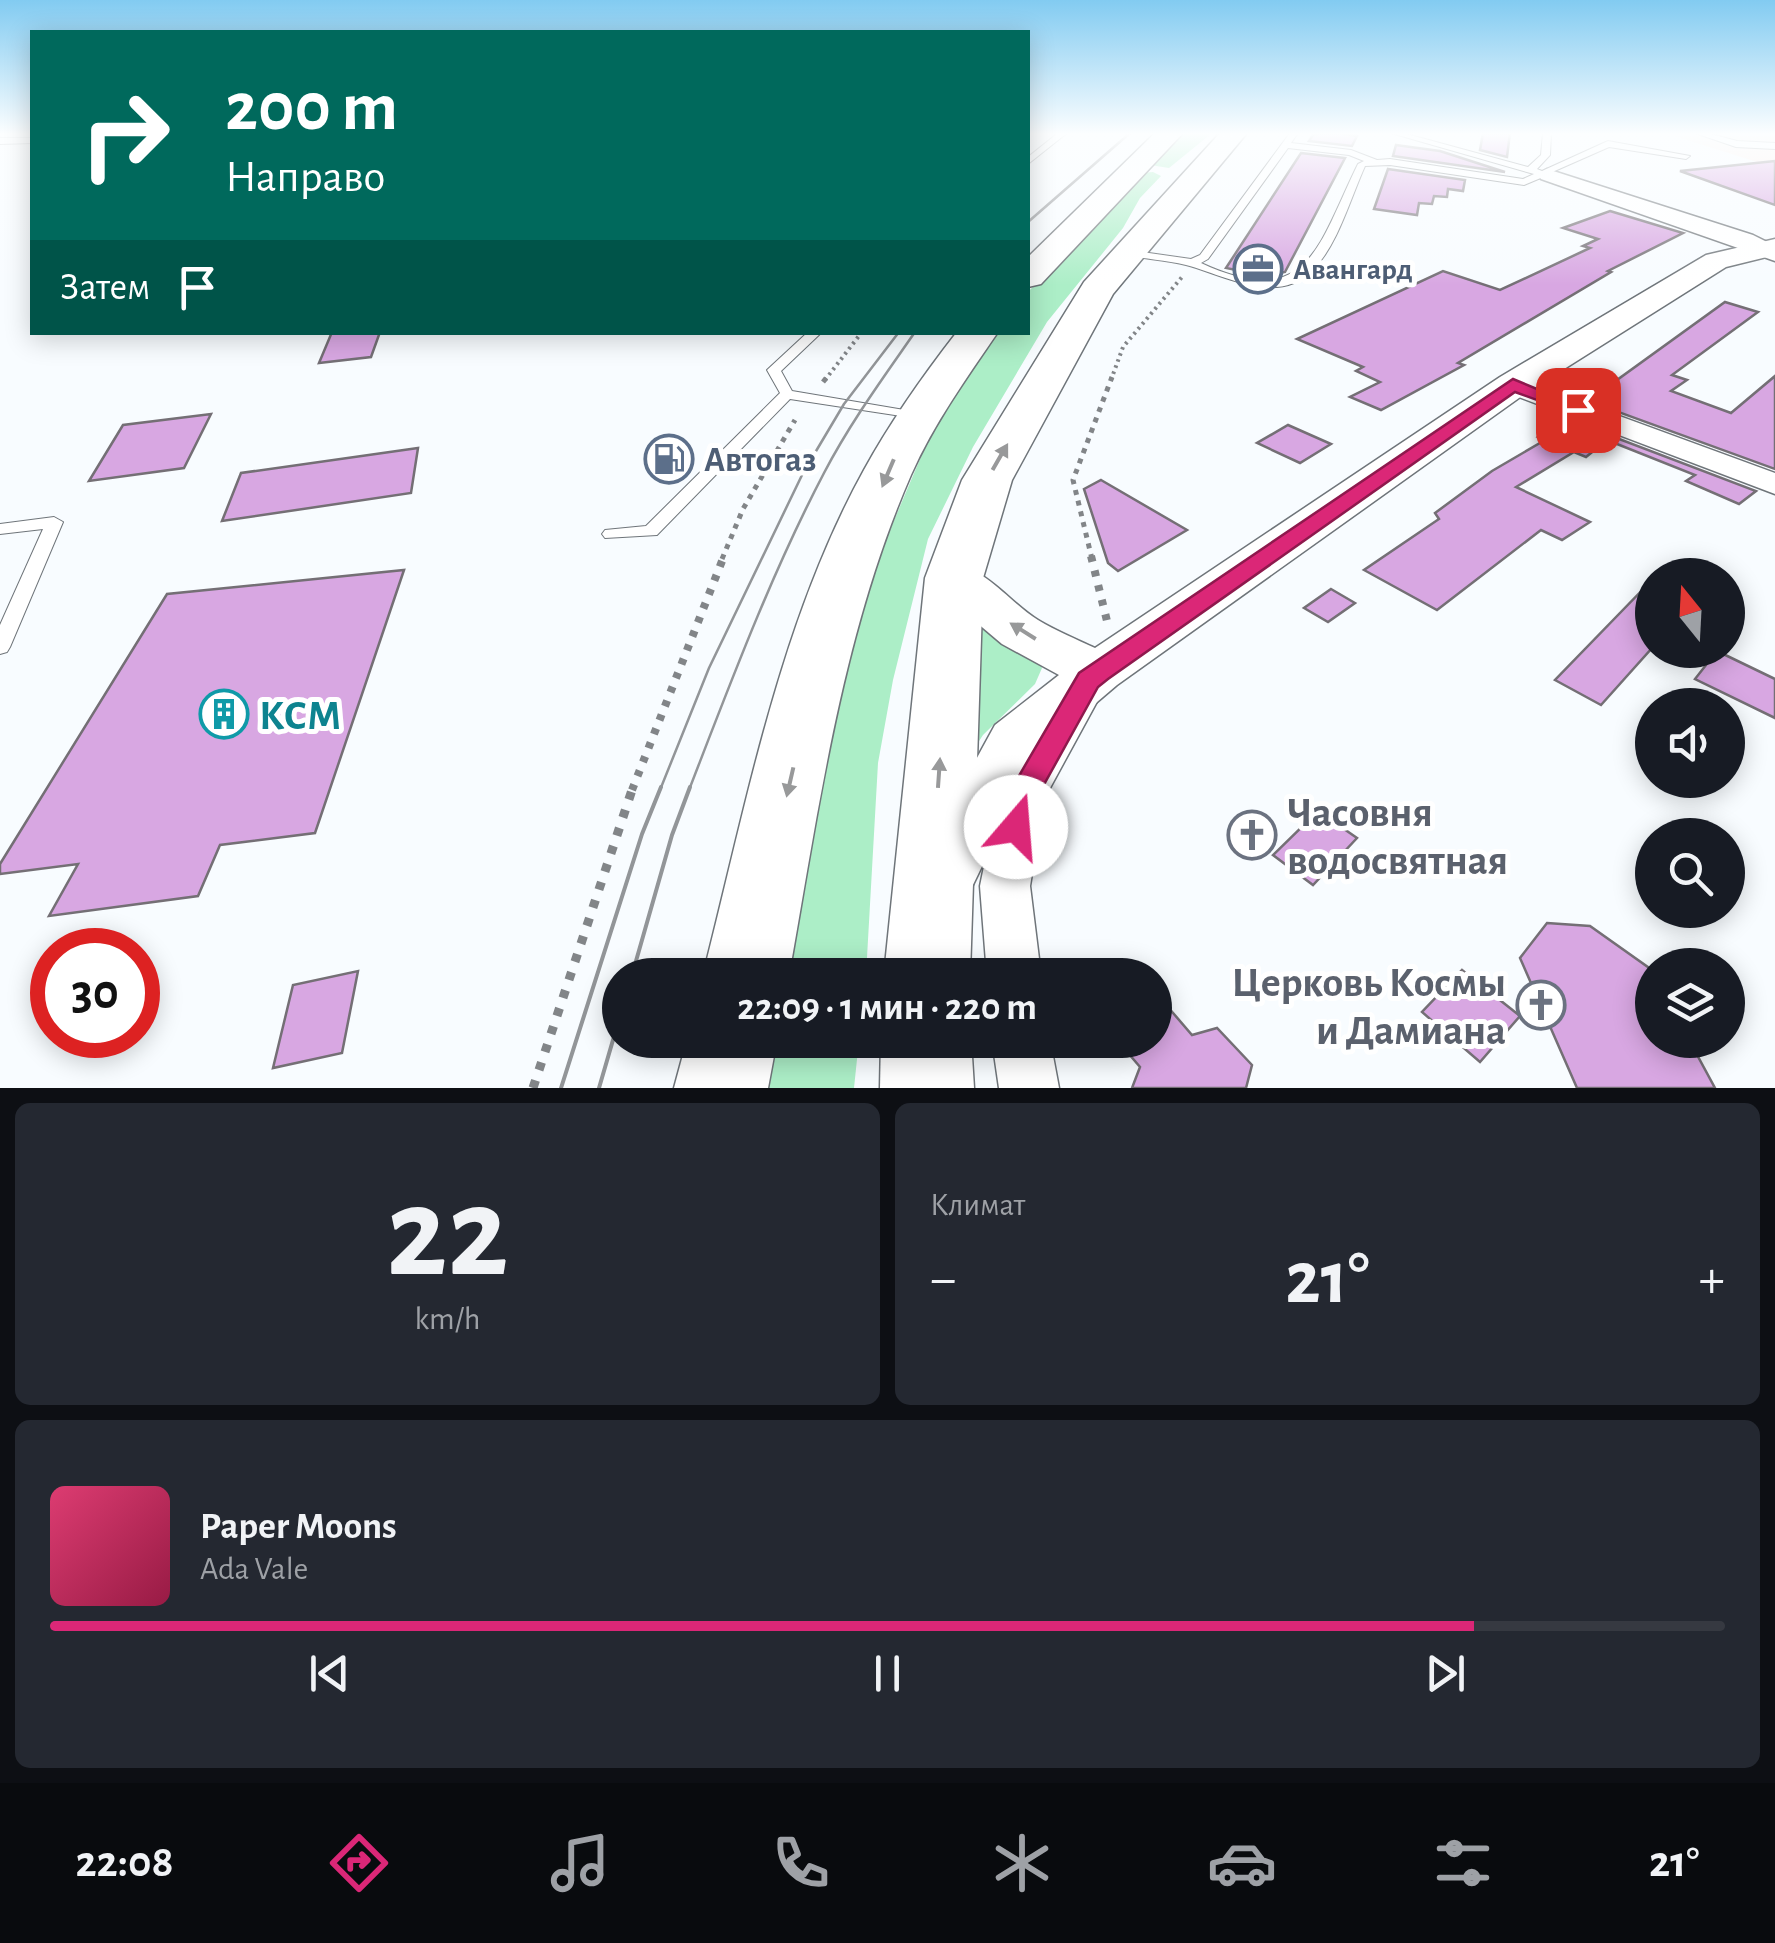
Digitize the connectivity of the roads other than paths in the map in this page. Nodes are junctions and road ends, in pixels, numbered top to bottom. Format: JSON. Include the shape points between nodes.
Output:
{"nodes":[{"id":1,"x":1120,"y":184,"type":"edge"},
{"id":2,"x":1184,"y":184,"type":"edge"},
{"id":3,"x":1189,"y":184,"type":"edge"},
{"id":4,"x":1257,"y":184,"type":"edge"},
{"id":5,"x":1352,"y":184,"type":"edge"},
{"id":6,"x":1574,"y":184,"type":"edge"},
{"id":7,"x":1185,"y":188,"type":"junction"},
{"id":8,"x":1771,"y":250,"type":"edge"},
{"id":9,"x":1128,"y":253,"type":"junction"},
{"id":10,"x":1192,"y":263,"type":"junction"},
{"id":11,"x":1030,"y":274,"type":"edge"},
{"id":12,"x":813,"y":335,"type":"edge"},
{"id":13,"x":976,"y":335,"type":"edge"},
{"id":14,"x":1513,"y":385,"type":"junction"},
{"id":15,"x":787,"y":394,"type":"junction"},
{"id":16,"x":916,"y":416,"type":"junction"},
{"id":17,"x":1775,"y":484,"type":"edge"},
{"id":18,"x":0,"y":529,"type":"edge"},
{"id":19,"x":611,"y":534,"type":"dead end"},
{"id":20,"x":954,"y":578,"type":"junction"},
{"id":21,"x":0,"y":647,"type":"edge"},
{"id":22,"x":1091,"y":672,"type":"junction"},
{"id":23,"x":930,"y":904,"type":"junction"},
{"id":24,"x":750,"y":958,"type":"edge"},
{"id":25,"x":928,"y":958,"type":"edge"},
{"id":26,"x":1012,"y":958,"type":"edge"},
{"id":27,"x":728,"y":1058,"type":"edge"},
{"id":28,"x":926,"y":1058,"type":"edge"},
{"id":29,"x":1024,"y":1058,"type":"edge"},
{"id":30,"x":721,"y":1088,"type":"edge"},
{"id":31,"x":926,"y":1088,"type":"edge"},
{"id":32,"x":1028,"y":1088,"type":"edge"}],
"edges":[{"from":1,"to":11,"type":"main road"},
{"from":2,"to":7,"type":"main road"},
{"from":3,"to":7,"type":"main road"},
{"from":4,"to":10,"type":"lane","via":[[1204,257]]},
{"from":5,"to":10,"type":"lane","via":[[1309,270],[1276,284]]},
{"from":6,"to":8,"type":"street"},
{"from":7,"to":9,"type":"main road"},
{"from":8,"to":14,"type":"street","via":[[1716,261]]},
{"from":9,"to":10,"type":"lane"},
{"from":20,"to":9,"type":"main road","one_way":true,"via":[[988,480],[1066,338]]},
{"from":12,"to":15,"type":"lane","via":[[774,370]]},
{"from":13,"to":16,"type":"main road"},
{"from":14,"to":17,"type":"street"},
{"from":14,"to":22,"type":"street"},
{"from":15,"to":16,"type":"lane"},
{"from":15,"to":19,"type":"lane","via":[[651,531]]},
{"from":16,"to":24,"type":"main road","one_way":true,"via":[[854,553],[807,704]]},
{"from":18,"to":21,"type":"lane","via":[[54,522]]},
{"from":22,"to":20,"type":"street","one_way":true,"via":[[1020,632]]},
{"from":23,"to":20,"type":"main road","one_way":true},
{"from":22,"to":23,"type":"street","via":[[1015,740]]},
{"from":22,"to":26,"type":"street","via":[[1021,798],[1005,886]]},
{"from":23,"to":25,"type":"main road"},
{"from":27,"to":30,"type":"main road"},
{"from":28,"to":31,"type":"main road"},
{"from":29,"to":32,"type":"street"}]}
